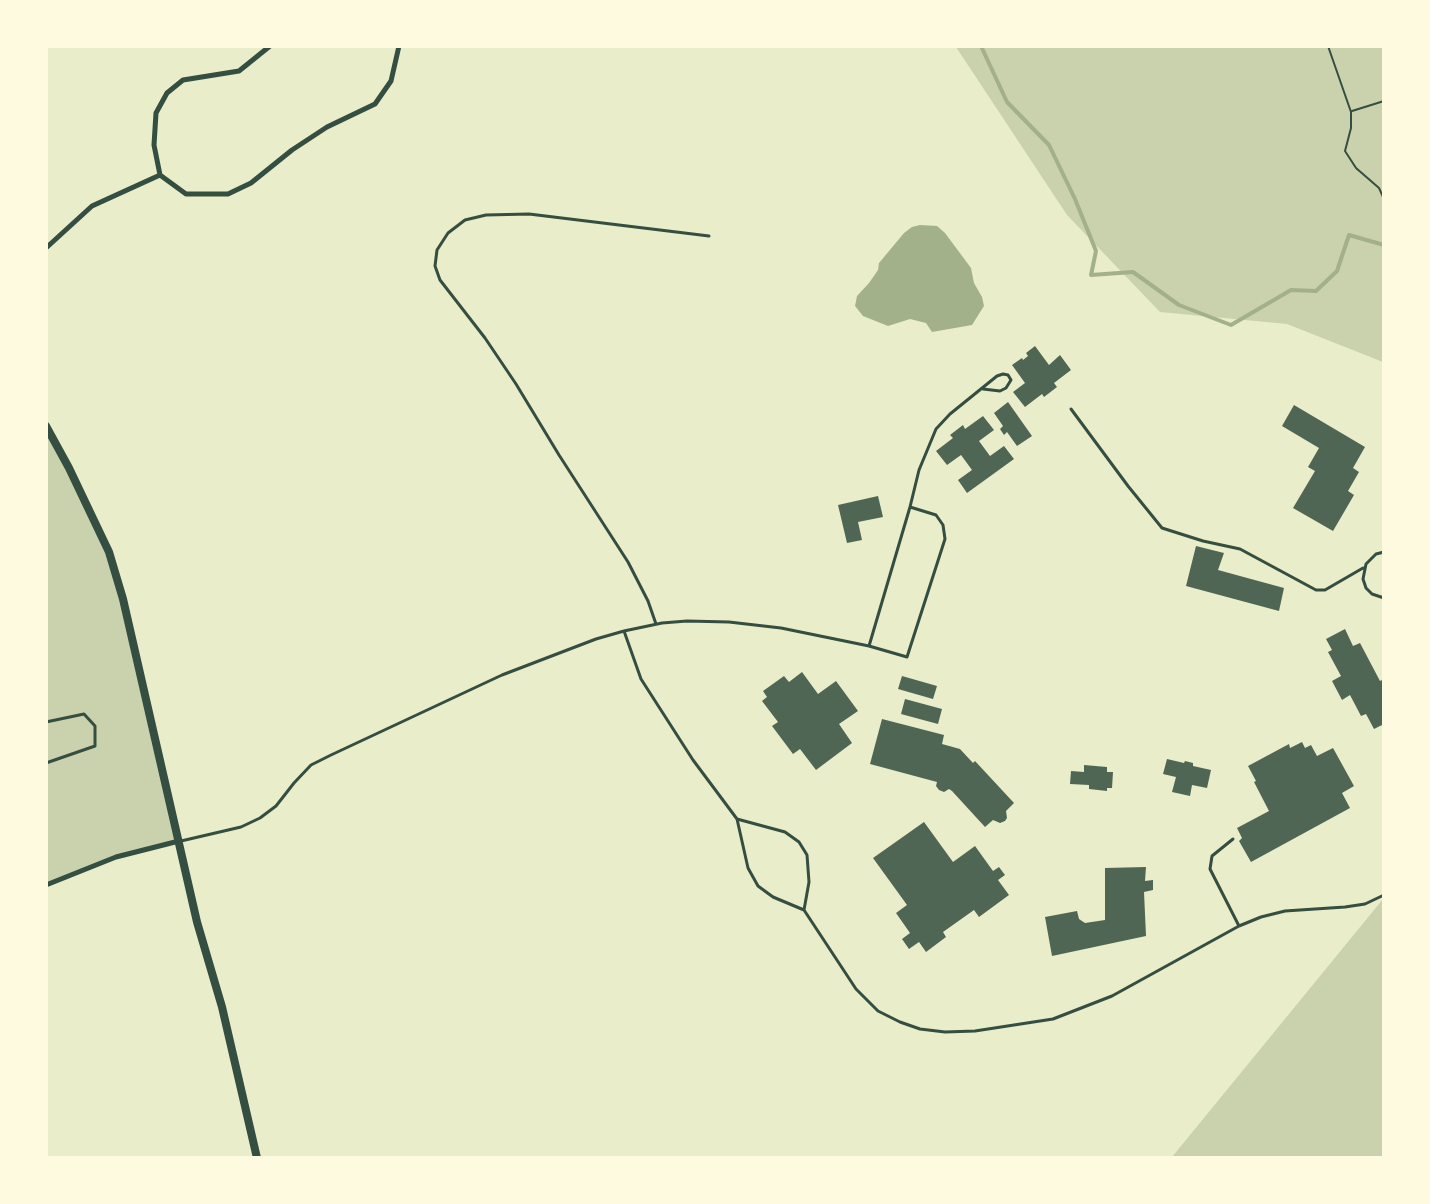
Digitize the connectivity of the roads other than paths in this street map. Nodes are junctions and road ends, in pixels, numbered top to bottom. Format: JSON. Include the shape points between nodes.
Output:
{"nodes":[{"id":1,"x":270,"y":46,"type":"edge"},
{"id":2,"x":399,"y":46,"type":"edge"},
{"id":3,"x":160,"y":175,"type":"junction"},
{"id":4,"x":709,"y":236,"type":"dead end"},
{"id":5,"x":46,"y":248,"type":"edge"},
{"id":6,"x":982,"y":389,"type":"junction"},
{"id":7,"x":1071,"y":409,"type":"dead end"},
{"id":8,"x":46,"y":426,"type":"edge"},
{"id":9,"x":910,"y":507,"type":"junction"},
{"id":10,"x":1383,"y":552,"type":"edge"},
{"id":11,"x":1364,"y":568,"type":"junction"},
{"id":12,"x":1383,"y":598,"type":"edge"},
{"id":13,"x":656,"y":624,"type":"junction"},
{"id":14,"x":624,"y":631,"type":"junction"},
{"id":15,"x":869,"y":646,"type":"junction"},
{"id":16,"x":46,"y":722,"type":"edge"},
{"id":17,"x":46,"y":763,"type":"edge"},
{"id":18,"x":737,"y":819,"type":"junction"},
{"id":19,"x":1233,"y":839,"type":"dead end"},
{"id":20,"x":179,"y":841,"type":"junction"},
{"id":21,"x":46,"y":885,"type":"edge"},
{"id":22,"x":1383,"y":895,"type":"edge"},
{"id":23,"x":804,"y":910,"type":"junction"},
{"id":24,"x":1239,"y":926,"type":"junction"},
{"id":25,"x":257,"y":1158,"type":"edge"}],
"edges":[{"from":1,"to":3,"type":"street","via":[[239,71],[183,80],[167,93],[156,113],[154,134]]},
{"from":2,"to":3,"type":"street","via":[[391,81],[375,104],[327,127],[251,183],[228,194],[186,194]]},
{"from":3,"to":5,"type":"street","via":[[92,206]]},
{"from":4,"to":13,"type":"lane","via":[[529,214],[486,215],[465,220],[448,232],[437,250],[435,266],[440,280],[516,384],[628,562]]},
{"from":6,"to":6,"type":"lane","via":[[1003,374],[1011,380],[1000,391]]},
{"from":6,"to":9,"type":"lane","via":[[936,429],[922,460]]},
{"from":7,"to":11,"type":"lane","via":[[1162,528],[1240,549],[1316,590],[1325,590]]},
{"from":8,"to":20,"type":"main road","via":[[109,552]]},
{"from":9,"to":15,"type":"lane"},
{"from":9,"to":15,"type":"lane","via":[[936,515],[943,525],[945,539],[907,657]]},
{"from":10,"to":11,"type":"lane","via":[[1371,558]]},
{"from":11,"to":12,"type":"lane","via":[[1366,588]]},
{"from":13,"to":14,"type":"lane"},
{"from":13,"to":15,"type":"lane","via":[[729,622]]},
{"from":14,"to":18,"type":"lane","via":[[641,679]]},
{"from":14,"to":20,"type":"lane","via":[[502,675],[331,754],[312,765],[276,806],[260,818]]},
{"from":16,"to":17,"type":"lane","via":[[84,714],[95,726],[95,746]]},
{"from":18,"to":23,"type":"lane","via":[[748,868],[758,886]]},
{"from":18,"to":23,"type":"lane","via":[[785,832],[799,842],[807,855],[809,882]]},
{"from":19,"to":24,"type":"lane","via":[[1212,856],[1210,869]]},
{"from":20,"to":21,"type":"street","via":[[116,857]]},
{"from":20,"to":25,"type":"main road"},
{"from":22,"to":24,"type":"lane","via":[[1365,904],[1261,916]]},
{"from":23,"to":24,"type":"lane","via":[[856,989],[878,1011],[920,1029],[945,1032],[1020,1026],[1062,1016],[1112,996]]}]}
